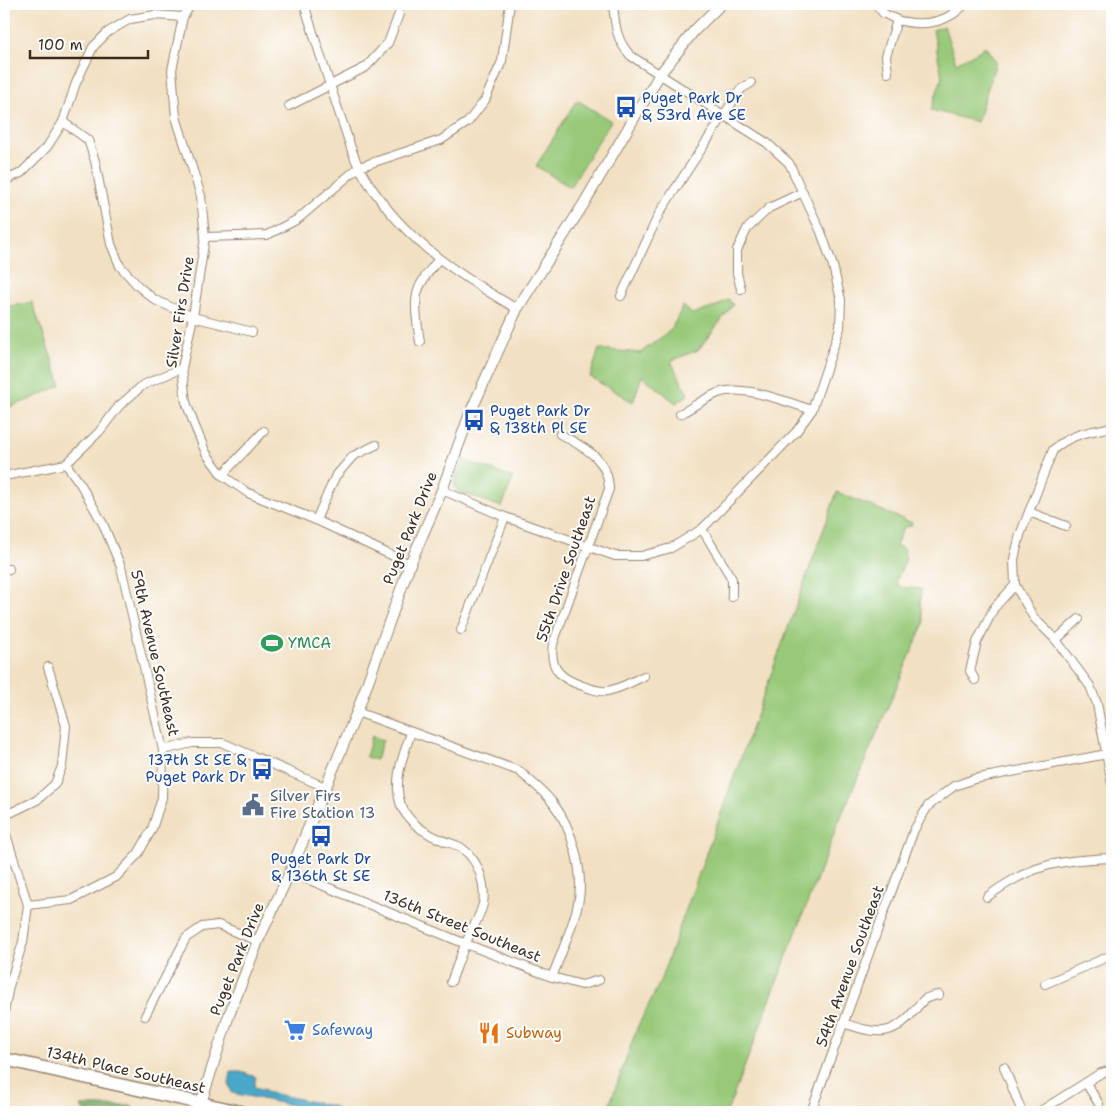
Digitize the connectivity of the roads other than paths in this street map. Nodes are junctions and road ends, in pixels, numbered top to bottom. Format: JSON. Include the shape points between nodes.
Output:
{"nodes":[{"id":1,"x":191,"y":4,"type":"edge"},
{"id":2,"x":304,"y":4,"type":"edge"},
{"id":3,"x":510,"y":4,"type":"edge"},
{"id":4,"x":613,"y":4,"type":"edge"},
{"id":5,"x":721,"y":4,"type":"edge"},
{"id":6,"x":876,"y":4,"type":"edge"},
{"id":7,"x":965,"y":4,"type":"edge"},
{"id":8,"x":399,"y":14,"type":"dead end"},
{"id":9,"x":182,"y":17,"type":"junction"},
{"id":10,"x":898,"y":20,"type":"junction"},
{"id":11,"x":888,"y":73,"type":"dead end"},
{"id":12,"x":660,"y":74,"type":"junction"},
{"id":13,"x":751,"y":83,"type":"dead end"},
{"id":14,"x":330,"y":86,"type":"junction"},
{"id":15,"x":290,"y":106,"type":"dead end"},
{"id":16,"x":724,"y":114,"type":"junction"},
{"id":17,"x":63,"y":122,"type":"junction"},
{"id":18,"x":359,"y":168,"type":"junction"},
{"id":19,"x":4,"y":181,"type":"edge"},
{"id":20,"x":803,"y":192,"type":"junction"},
{"id":21,"x":205,"y":237,"type":"junction"},
{"id":22,"x":438,"y":260,"type":"junction"},
{"id":23,"x":741,"y":289,"type":"dead end"},
{"id":24,"x":621,"y":296,"type":"dead end"},
{"id":25,"x":517,"y":309,"type":"junction"},
{"id":26,"x":193,"y":317,"type":"junction"},
{"id":27,"x":252,"y":332,"type":"dead end"},
{"id":28,"x":420,"y":342,"type":"dead end"},
{"id":29,"x":182,"y":368,"type":"junction"},
{"id":30,"x":812,"y":410,"type":"junction"},
{"id":31,"x":680,"y":414,"type":"dead end"},
{"id":32,"x":1112,"y":428,"type":"edge"},
{"id":33,"x":264,"y":432,"type":"dead end"},
{"id":34,"x":560,"y":434,"type":"dead end"},
{"id":35,"x":376,"y":445,"type":"dead end"},
{"id":36,"x":66,"y":464,"type":"junction"},
{"id":37,"x":222,"y":475,"type":"junction"},
{"id":38,"x":4,"y":476,"type":"edge"},
{"id":39,"x":442,"y":490,"type":"junction"},
{"id":40,"x":1029,"y":512,"type":"junction"},
{"id":41,"x":505,"y":517,"type":"junction"},
{"id":42,"x":316,"y":520,"type":"junction"},
{"id":43,"x":1066,"y":526,"type":"dead end"},
{"id":44,"x":702,"y":530,"type":"junction"},
{"id":45,"x":589,"y":546,"type":"junction"},
{"id":46,"x":410,"y":564,"type":"junction"},
{"id":47,"x":1016,"y":585,"type":"junction"},
{"id":48,"x":732,"y":597,"type":"dead end"},
{"id":49,"x":1079,"y":619,"type":"dead end"},
{"id":50,"x":462,"y":630,"type":"dead end"},
{"id":51,"x":1056,"y":640,"type":"junction"},
{"id":52,"x":48,"y":667,"type":"dead end"},
{"id":53,"x":644,"y":676,"type":"dead end"},
{"id":54,"x":975,"y":680,"type":"dead end"},
{"id":55,"x":357,"y":712,"type":"junction"},
{"id":56,"x":411,"y":732,"type":"junction"},
{"id":57,"x":163,"y":750,"type":"junction"},
{"id":58,"x":1107,"y":754,"type":"junction"},
{"id":59,"x":1112,"y":784,"type":"edge"},
{"id":60,"x":325,"y":787,"type":"junction"},
{"id":61,"x":4,"y":816,"type":"edge"},
{"id":62,"x":4,"y":828,"type":"edge"},
{"id":63,"x":1112,"y":858,"type":"edge"},
{"id":64,"x":290,"y":872,"type":"junction"},
{"id":65,"x":987,"y":897,"type":"dead end"},
{"id":66,"x":28,"y":905,"type":"junction"},
{"id":67,"x":258,"y":942,"type":"junction"},
{"id":68,"x":466,"y":944,"type":"junction"},
{"id":69,"x":1112,"y":955,"type":"edge"},
{"id":70,"x":552,"y":977,"type":"junction"},
{"id":71,"x":599,"y":980,"type":"dead end"},
{"id":72,"x":451,"y":982,"type":"dead end"},
{"id":73,"x":1045,"y":984,"type":"dead end"},
{"id":74,"x":6,"y":986,"type":"edge"},
{"id":75,"x":939,"y":994,"type":"dead end"},
{"id":76,"x":4,"y":1013,"type":"edge"},
{"id":77,"x":145,"y":1016,"type":"dead end"},
{"id":78,"x":843,"y":1023,"type":"junction"},
{"id":79,"x":4,"y":1059,"type":"edge"},
{"id":80,"x":1004,"y":1067,"type":"dead end"},
{"id":81,"x":1112,"y":1070,"type":"edge"},
{"id":82,"x":1086,"y":1083,"type":"junction"},
{"id":83,"x":1099,"y":1104,"type":"dead end"},
{"id":84,"x":201,"y":1108,"type":"edge"},
{"id":85,"x":240,"y":1112,"type":"edge"},
{"id":86,"x":810,"y":1112,"type":"edge"},
{"id":87,"x":1022,"y":1112,"type":"edge"},
{"id":88,"x":1039,"y":1112,"type":"edge"}],
"edges":[{"from":1,"to":9,"type":"street","name":"Silver Firs Drive"},
{"from":2,"to":14,"type":"street"},
{"from":3,"to":18,"type":"street","via":[[502,61],[485,100],[468,122],[441,140]]},
{"from":4,"to":12,"type":"street","via":[[616,32],[623,48]]},
{"from":5,"to":12,"type":"street","name":"Puget Park Drive","via":[[694,31]]},
{"from":6,"to":10,"type":"street","via":[[883,13]]},
{"from":7,"to":10,"type":"street","via":[[955,14],[935,21],[914,24]]},
{"from":8,"to":14,"type":"street","via":[[388,43],[366,67]]},
{"from":9,"to":17,"type":"street","via":[[155,15],[130,19],[108,32],[93,47],[83,66]]},
{"from":9,"to":21,"type":"street","name":"Silver Firs Drive","via":[[172,70],[176,117],[201,196]]},
{"from":10,"to":11,"type":"street","via":[[886,56]]},
{"from":12,"to":16,"type":"street"},
{"from":12,"to":25,"type":"street","name":"Puget Park Drive"},
{"from":13,"to":16,"type":"street","via":[[741,89]]},
{"from":14,"to":15,"type":"street"},
{"from":14,"to":18,"type":"street"},
{"from":16,"to":20,"type":"street","via":[[767,142],[788,163]]},
{"from":16,"to":24,"type":"street","via":[[660,212]]},
{"from":17,"to":19,"type":"street","via":[[48,147],[20,173]]},
{"from":17,"to":26,"type":"street","via":[[88,140],[120,266],[155,300]]},
{"from":18,"to":21,"type":"street","via":[[298,219],[267,235]]},
{"from":18,"to":22,"type":"street","via":[[402,228]]},
{"from":20,"to":23,"type":"street","via":[[769,208],[747,229],[737,250]]},
{"from":20,"to":30,"type":"street","via":[[833,266],[841,300],[840,328]]},
{"from":21,"to":26,"type":"street","name":"Silver Firs Drive"},
{"from":22,"to":25,"type":"street"},
{"from":22,"to":28,"type":"street","via":[[417,293]]},
{"from":25,"to":39,"type":"street","name":"Puget Park Drive","via":[[470,411]]},
{"from":26,"to":27,"type":"street"},
{"from":26,"to":29,"type":"street","name":"Silver Firs Drive"},
{"from":29,"to":36,"type":"street","via":[[143,385],[119,406],[99,432]]},
{"from":29,"to":37,"type":"street","name":"Silver Firs Drive","via":[[186,402],[194,424],[206,453]]},
{"from":30,"to":31,"type":"street","via":[[744,391],[719,393]]},
{"from":30,"to":44,"type":"street","via":[[796,432]]},
{"from":32,"to":40,"type":"street","via":[[1073,436],[1053,450]]},
{"from":33,"to":37,"type":"street"},
{"from":34,"to":45,"type":"street","name":"55th Drive Southeast","via":[[597,457],[609,478],[609,489]]},
{"from":35,"to":42,"type":"street","via":[[353,456],[335,478]]},
{"from":36,"to":38,"type":"street"},
{"from":36,"to":57,"type":"street","name":"59th Avenue Southeast","via":[[82,485],[103,524],[121,567]]},
{"from":37,"to":42,"type":"street","name":"Silver Firs Drive","via":[[248,493]]},
{"from":39,"to":41,"type":"street"},
{"from":39,"to":46,"type":"street","name":"Puget Park Drive"},
{"from":40,"to":43,"type":"street"},
{"from":40,"to":47,"type":"street","via":[[1014,559]]},
{"from":41,"to":45,"type":"street"},
{"from":41,"to":50,"type":"street"},
{"from":42,"to":46,"type":"street","name":"Silver Firs Drive"},
{"from":44,"to":45,"type":"street","via":[[672,548],[641,556],[615,556]]},
{"from":44,"to":48,"type":"street","via":[[732,579]]},
{"from":45,"to":53,"type":"street","name":"55th Drive Southeast","via":[[553,644],[551,655],[555,668],[566,681],[605,691]]},
{"from":46,"to":55,"type":"street","name":"Puget Park Drive"},
{"from":47,"to":51,"type":"street","via":[[1034,618]]},
{"from":47,"to":54,"type":"street","via":[[994,608],[978,642],[970,671]]},
{"from":49,"to":51,"type":"street"},
{"from":51,"to":58,"type":"street","via":[[1090,686]]},
{"from":52,"to":61,"type":"street","via":[[66,726],[62,766],[55,784],[37,800]]},
{"from":55,"to":56,"type":"street"},
{"from":55,"to":60,"type":"street","name":"Puget Park Drive"},
{"from":56,"to":68,"type":"street","via":[[397,786],[405,814],[428,834],[462,848],[480,874],[482,904]]},
{"from":56,"to":70,"type":"street","via":[[519,771],[553,803],[576,854],[581,879],[578,907]]},
{"from":57,"to":60,"type":"street","via":[[192,743],[223,742]]},
{"from":57,"to":66,"type":"street","name":"59th Avenue Southeast","via":[[162,798],[152,829],[138,854],[116,877],[71,900]]},
{"from":58,"to":59,"type":"street"},
{"from":58,"to":78,"type":"street","name":"54th Avenue Southeast","via":[[974,779],[954,786],[928,806],[914,830]]},
{"from":60,"to":64,"type":"street","name":"Puget Park Drive"},
{"from":62,"to":66,"type":"street"},
{"from":63,"to":65,"type":"street","via":[[1074,860],[1037,868],[1008,881]]},
{"from":64,"to":67,"type":"street","name":"Puget Park Drive"},
{"from":64,"to":68,"type":"street","name":"136th Street Southeast"},
{"from":66,"to":74,"type":"street","via":[[24,942]]},
{"from":67,"to":77,"type":"street","via":[[218,925],[202,927],[186,938]]},
{"from":67,"to":84,"type":"street","name":"Puget Park Drive","via":[[229,1015]]},
{"from":68,"to":70,"type":"street","name":"136th Street Southeast"},
{"from":68,"to":72,"type":"street"},
{"from":69,"to":73,"type":"street"},
{"from":70,"to":71,"type":"street","name":"136th Street Southeast","via":[[582,985]]},
{"from":74,"to":76,"type":"street"},
{"from":75,"to":78,"type":"street","via":[[925,997],[900,1026],[887,1031],[876,1032]]},
{"from":78,"to":86,"type":"street","name":"54th Avenue Southeast"},
{"from":79,"to":84,"type":"main road","name":"134th Place Southeast"},
{"from":80,"to":87,"type":"street"},
{"from":81,"to":82,"type":"street"},
{"from":82,"to":83,"type":"street"},
{"from":82,"to":88,"type":"street"},
{"from":84,"to":85,"type":"main road","name":"134th Place Southeast"}]}
